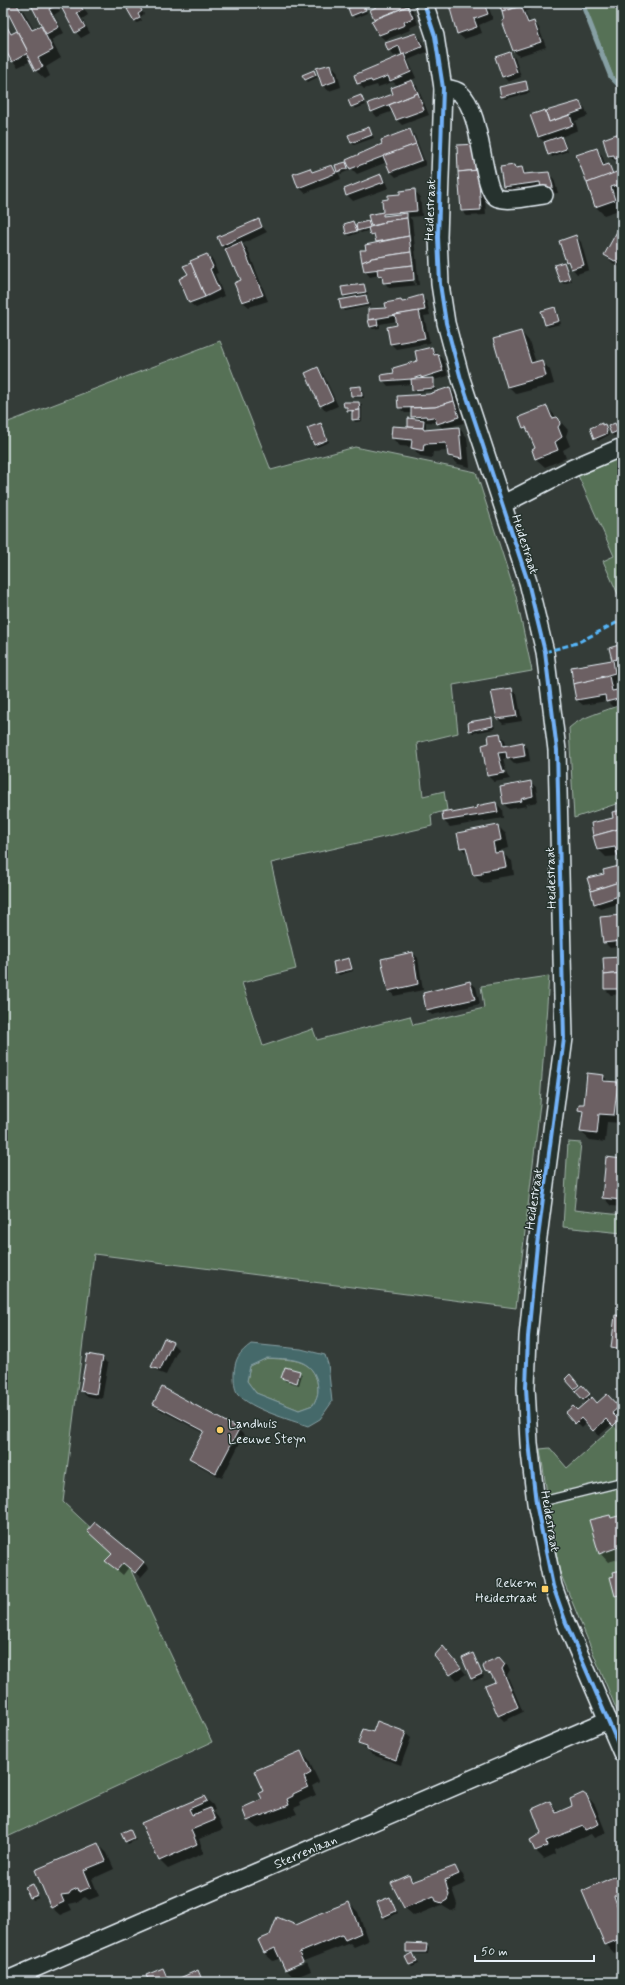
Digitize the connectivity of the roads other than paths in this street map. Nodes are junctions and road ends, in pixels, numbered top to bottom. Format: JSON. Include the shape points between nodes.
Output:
{"nodes":[{"id":1,"x":424,"y":3,"type":"edge"},
{"id":2,"x":442,"y":88,"type":"junction"},
{"id":3,"x":544,"y":195,"type":"dead end"},
{"id":4,"x":622,"y":447,"type":"edge"},
{"id":5,"x":503,"y":504,"type":"junction"},
{"id":6,"x":622,"y":1482,"type":"edge"},
{"id":7,"x":536,"y":1503,"type":"junction"},
{"id":8,"x":608,"y":1720,"type":"junction"},
{"id":9,"x":622,"y":1753,"type":"edge"},
{"id":10,"x":3,"y":1982,"type":"edge"}],
"edges":[{"from":1,"to":2,"type":"street","name":"Heidestraat","via":[[435,36]]},
{"from":2,"to":3,"type":"street","via":[[461,93],[468,105],[479,135],[489,186],[495,196],[504,199]]},
{"from":2,"to":5,"type":"street","name":"Heidestraat","via":[[438,237],[440,284],[446,323],[461,379]]},
{"from":4,"to":5,"type":"street","name":"Heidestraat","via":[[573,468]]},
{"from":5,"to":7,"type":"street","name":"Heidestraat","via":[[528,582],[545,652],[557,750],[564,1038],[537,1245],[528,1337],[528,1429]]},
{"from":6,"to":7,"type":"lane"},
{"from":7,"to":8,"type":"street","name":"Heidestraat","via":[[553,1586],[566,1623]]},
{"from":8,"to":9,"type":"street","name":"Heidestraat"},
{"from":8,"to":10,"type":"street","name":"Sterrenlaan"}]}
